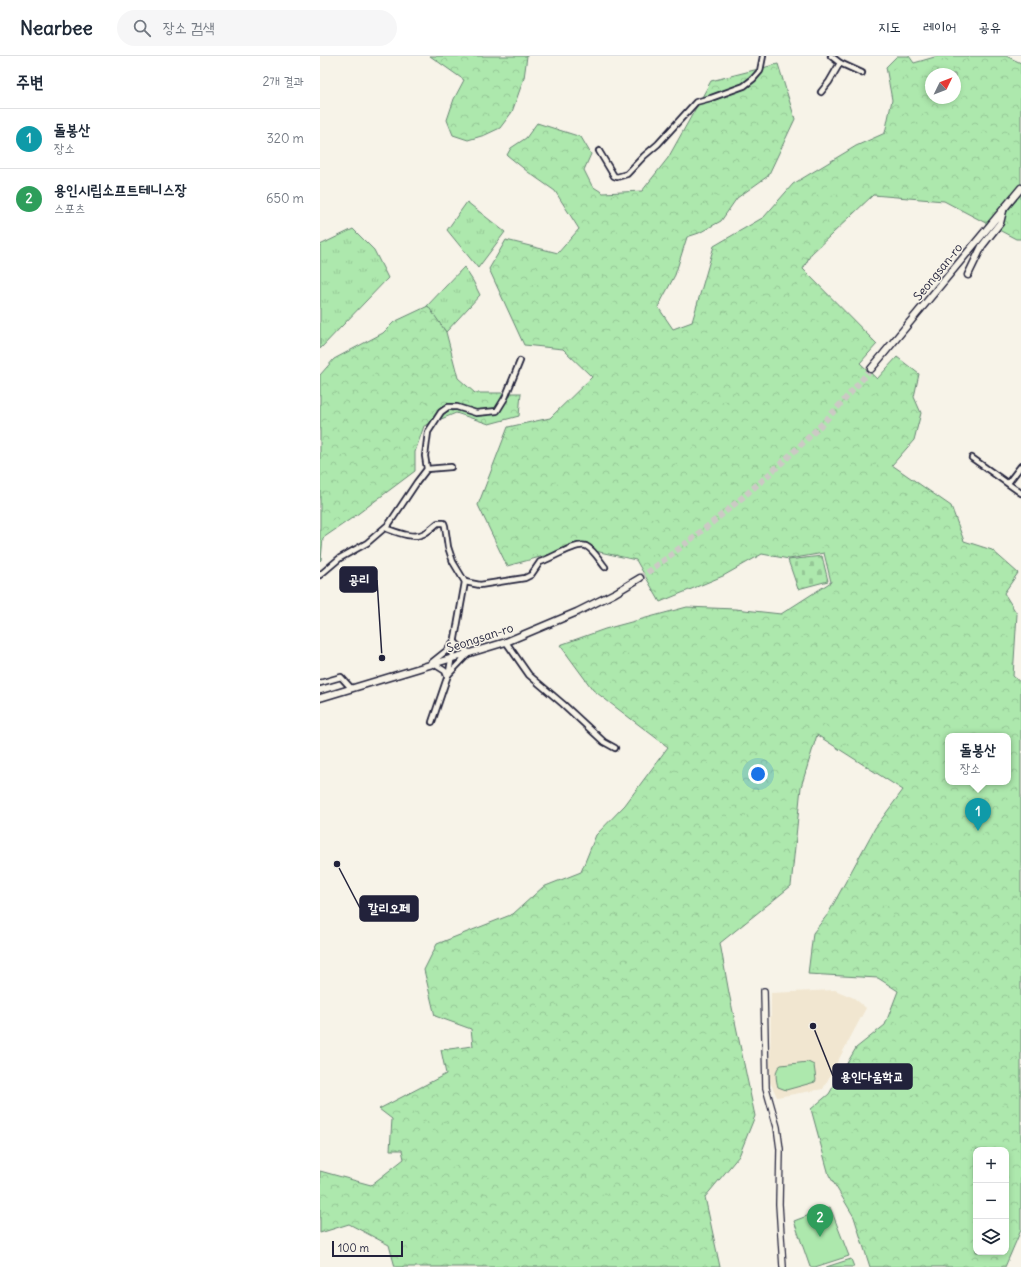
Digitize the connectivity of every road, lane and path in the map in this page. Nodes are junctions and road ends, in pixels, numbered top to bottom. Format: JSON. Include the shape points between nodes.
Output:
{"nodes":[{"id":1,"x":763,"y":56,"type":"edge"},
{"id":2,"x":831,"y":56,"type":"edge"},
{"id":3,"x":840,"y":63,"type":"junction"},
{"id":4,"x":862,"y":73,"type":"dead end"},
{"id":5,"x":820,"y":92,"type":"dead end"},
{"id":6,"x":599,"y":151,"type":"dead end"},
{"id":7,"x":1021,"y":188,"type":"edge"},
{"id":8,"x":1003,"y":210,"type":"junction"},
{"id":9,"x":968,"y":275,"type":"dead end"},
{"id":10,"x":520,"y":361,"type":"dead end"},
{"id":11,"x":871,"y":369,"type":"tunnel mouth"},
{"id":12,"x":972,"y":458,"type":"dead end"},
{"id":13,"x":1021,"y":466,"type":"edge"},
{"id":14,"x":451,"y":467,"type":"dead end"},
{"id":15,"x":427,"y":469,"type":"junction"},
{"id":16,"x":1008,"y":483,"type":"junction"},
{"id":17,"x":1021,"y":493,"type":"edge"},
{"id":18,"x":385,"y":528,"type":"junction"},
{"id":19,"x":605,"y":567,"type":"dead end"},
{"id":20,"x":320,"y":575,"type":"edge"},
{"id":21,"x":640,"y":578,"type":"tunnel mouth"},
{"id":22,"x":465,"y":582,"type":"junction"},
{"id":23,"x":454,"y":641,"type":"junction"},
{"id":24,"x":506,"y":642,"type":"junction"},
{"id":25,"x":470,"y":654,"type":"junction"},
{"id":26,"x":451,"y":660,"type":"junction"},
{"id":27,"x":431,"y":665,"type":"junction"},
{"id":28,"x":448,"y":676,"type":"junction"},
{"id":29,"x":320,"y":683,"type":"edge"},
{"id":30,"x":351,"y":688,"type":"junction"},
{"id":31,"x":320,"y":698,"type":"edge"},
{"id":32,"x":432,"y":722,"type":"dead end"},
{"id":33,"x":614,"y":748,"type":"dead end"},
{"id":34,"x":764,"y":991,"type":"dead end"},
{"id":35,"x":783,"y":1267,"type":"edge"}],
"edges":[{"from":1,"to":6,"type":"street","via":[[760,71],[753,79],[744,86],[696,102],[627,174],[614,176]]},
{"from":2,"to":3,"type":"street"},
{"from":3,"to":4,"type":"street"},
{"from":3,"to":5,"type":"street"},
{"from":7,"to":8,"type":"main road","name":"Seongsan-ro"},
{"from":8,"to":9,"type":"main road","via":[[1000,223],[982,246]]},
{"from":8,"to":11,"type":"main road","name":"Seongsan-ro"},
{"from":10,"to":15,"type":"street","via":[[497,411],[476,413],[457,407],[441,412],[428,432],[425,456]]},
{"from":12,"to":16,"type":"street"},
{"from":13,"to":16,"type":"street"},
{"from":14,"to":15,"type":"street"},
{"from":15,"to":18,"type":"street"},
{"from":16,"to":17,"type":"street"},
{"from":18,"to":20,"type":"street","via":[[367,543],[330,565]]},
{"from":18,"to":22,"type":"street","via":[[419,535],[425,534],[438,523],[444,524],[453,562]]},
{"from":19,"to":22,"type":"street","via":[[594,552],[582,546],[540,562],[531,575],[525,578],[480,585]]},
{"from":21,"to":24,"type":"main road","name":"Seongsan-ro","via":[[577,612]]},
{"from":22,"to":23,"type":"street"},
{"from":23,"to":25,"type":"street"},
{"from":23,"to":26,"type":"street"},
{"from":23,"to":27,"type":"street"},
{"from":24,"to":25,"type":"main road","name":"Seongsan-ro"},
{"from":24,"to":33,"type":"street","via":[[529,675]]},
{"from":25,"to":26,"type":"main road","name":"Seongsan-ro"},
{"from":25,"to":28,"type":"street"},
{"from":26,"to":27,"type":"main road","name":"Seongsan-ro"},
{"from":26,"to":28,"type":"street"},
{"from":27,"to":28,"type":"street","via":[[445,671]]},
{"from":27,"to":30,"type":"main road","name":"Seongsan-ro"},
{"from":28,"to":32,"type":"street"},
{"from":29,"to":30,"type":"street","via":[[341,677]]},
{"from":30,"to":31,"type":"main road","name":"Seongsan-ro"},
{"from":34,"to":35,"type":"street","via":[[766,1088],[780,1149],[779,1204]]}]}
